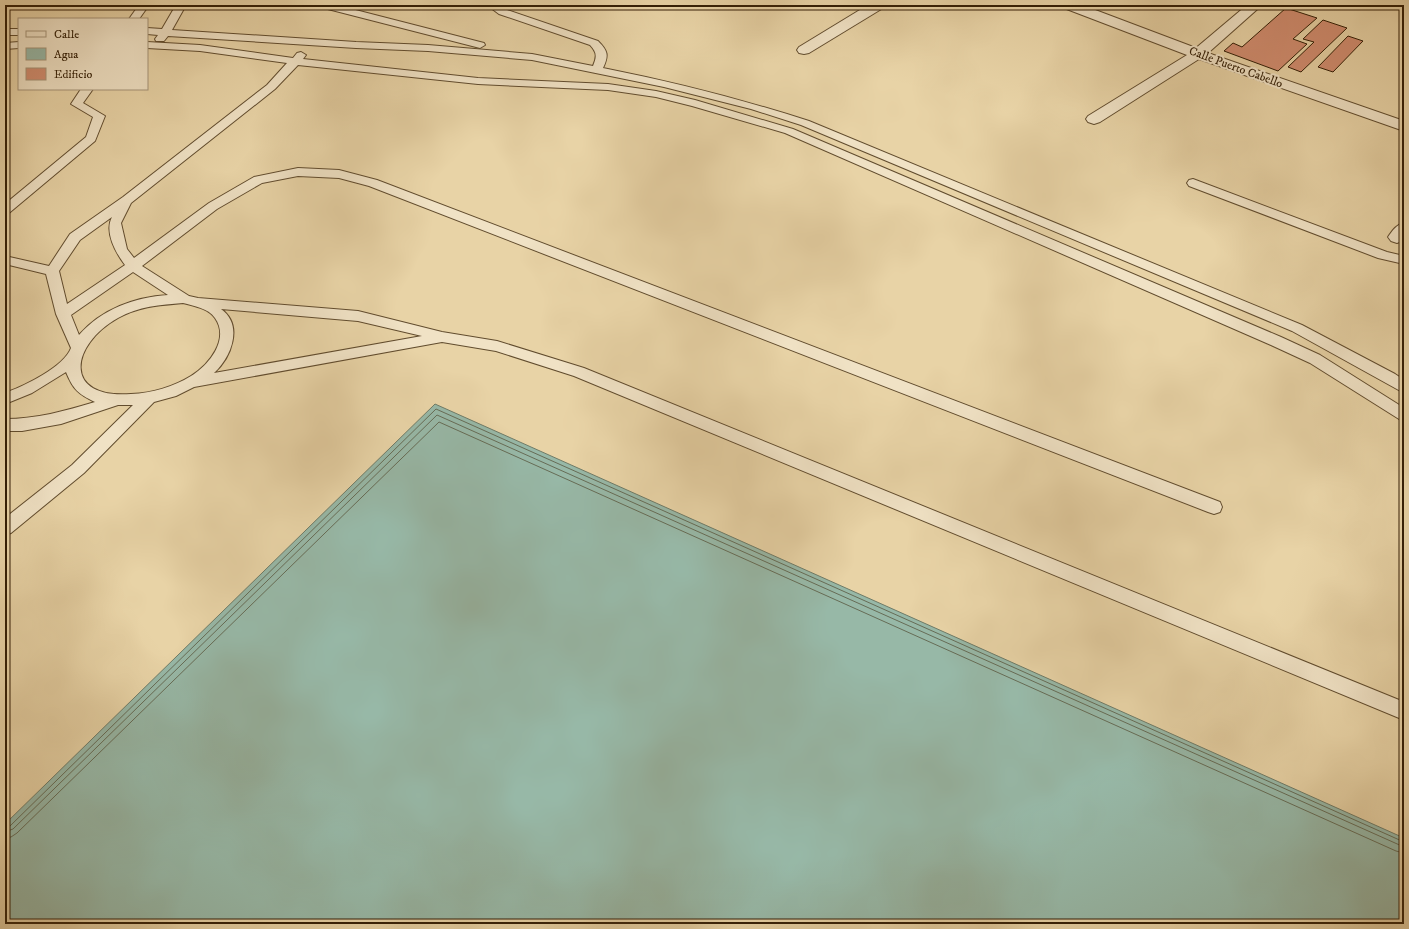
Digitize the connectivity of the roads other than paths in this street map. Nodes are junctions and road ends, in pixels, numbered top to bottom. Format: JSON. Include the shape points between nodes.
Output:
{"nodes":[{"id":1,"x":144,"y":5,"type":"edge"},
{"id":2,"x":181,"y":5,"type":"edge"},
{"id":3,"x":324,"y":5,"type":"edge"},
{"id":4,"x":492,"y":5,"type":"edge"},
{"id":5,"x":878,"y":5,"type":"edge"},
{"id":6,"x":1070,"y":5,"type":"edge"},
{"id":7,"x":1255,"y":5,"type":"edge"},
{"id":8,"x":135,"y":18,"type":"edge"},
{"id":9,"x":148,"y":31,"type":"edge"},
{"id":10,"x":166,"y":31,"type":"junction"},
{"id":11,"x":5,"y":32,"type":"edge"},
{"id":12,"x":18,"y":32,"type":"edge"},
{"id":13,"x":315,"y":42,"type":"junction"},
{"id":14,"x":151,"y":44,"type":"edge"},
{"id":15,"x":18,"y":45,"type":"edge"},
{"id":16,"x":5,"y":46,"type":"edge"},
{"id":17,"x":804,"y":50,"type":"dead end"},
{"id":18,"x":1198,"y":54,"type":"junction"},
{"id":19,"x":532,"y":57,"type":"junction"},
{"id":20,"x":294,"y":61,"type":"junction"},
{"id":21,"x":597,"y":70,"type":"junction"},
{"id":22,"x":86,"y":90,"type":"edge"},
{"id":23,"x":1094,"y":119,"type":"dead end"},
{"id":24,"x":1404,"y":126,"type":"edge"},
{"id":25,"x":898,"y":162,"type":"junction"},
{"id":26,"x":882,"y":172,"type":"junction"},
{"id":27,"x":1193,"y":183,"type":"dead end"},
{"id":28,"x":127,"y":200,"type":"junction"},
{"id":29,"x":5,"y":210,"type":"edge"},
{"id":30,"x":5,"y":260,"type":"edge"},
{"id":31,"x":1404,"y":260,"type":"edge"},
{"id":32,"x":133,"y":266,"type":"junction"},
{"id":33,"x":52,"y":271,"type":"junction"},
{"id":34,"x":184,"y":299,"type":"junction"},
{"id":35,"x":200,"y":302,"type":"junction"},
{"id":36,"x":63,"y":314,"type":"junction"},
{"id":37,"x":442,"y":338,"type":"junction"},
{"id":38,"x":75,"y":353,"type":"junction"},
{"id":39,"x":190,"y":383,"type":"junction"},
{"id":40,"x":1404,"y":388,"type":"edge"},
{"id":41,"x":5,"y":399,"type":"edge"},
{"id":42,"x":148,"y":399,"type":"junction"},
{"id":43,"x":115,"y":400,"type":"junction"},
{"id":44,"x":1404,"y":415,"type":"edge"},
{"id":45,"x":5,"y":425,"type":"edge"},
{"id":46,"x":1214,"y":507,"type":"dead end"},
{"id":47,"x":5,"y":528,"type":"edge"},
{"id":48,"x":1404,"y":711,"type":"edge"}],
"edges":[{"from":1,"to":8,"type":"lane"},
{"from":2,"to":10,"type":"lane"},
{"from":3,"to":19,"type":"lane"},
{"from":4,"to":21,"type":"lane","via":[[503,12],[594,43],[601,50],[602,59]]},
{"from":5,"to":17,"type":"street"},
{"from":6,"to":18,"type":"street","name":"Calle Puerto Cabello"},
{"from":7,"to":18,"type":"street"},
{"from":9,"to":10,"type":"lane"},
{"from":10,"to":13,"type":"lane"},
{"from":10,"to":14,"type":"lane"},
{"from":11,"to":12,"type":"lane"},
{"from":13,"to":19,"type":"lane"},
{"from":13,"to":20,"type":"lane"},
{"from":14,"to":20,"type":"lane"},
{"from":15,"to":16,"type":"lane"},
{"from":18,"to":23,"type":"street"},
{"from":18,"to":24,"type":"street","name":"Calle Puerto Cabello"},
{"from":19,"to":21,"type":"lane"},
{"from":20,"to":26,"type":"lane","via":[[412,75],[608,87],[656,94],[789,131]]},
{"from":20,"to":28,"type":"lane","via":[[271,87]]},
{"from":21,"to":25,"type":"lane","via":[[755,107],[805,123]]},
{"from":22,"to":29,"type":"lane","via":[[77,104],[99,116],[91,139]]},
{"from":25,"to":26,"type":"lane"},
{"from":25,"to":40,"type":"lane","via":[[1297,328]]},
{"from":26,"to":44,"type":"lane","via":[[1315,359]]},
{"from":27,"to":31,"type":"lane","via":[[1383,255]]},
{"from":28,"to":32,"type":"lane","via":[[115,223],[121,250]]},
{"from":28,"to":33,"type":"lane","via":[[75,237]]},
{"from":30,"to":33,"type":"lane"},
{"from":32,"to":34,"type":"lane"},
{"from":32,"to":36,"type":"lane"},
{"from":32,"to":46,"type":"lane","via":[[213,206],[258,180],[298,172],[339,174],[373,183]]},
{"from":33,"to":36,"type":"lane"},
{"from":34,"to":35,"type":"lane"},
{"from":34,"to":38,"type":"lane","via":[[150,301],[115,314],[87,335]]},
{"from":35,"to":37,"type":"lane","via":[[358,316]]},
{"from":35,"to":39,"type":"lane","via":[[222,315],[227,324],[228,336],[225,348],[217,360]]},
{"from":36,"to":38,"type":"lane"},
{"from":37,"to":39,"type":"lane"},
{"from":37,"to":48,"type":"lane","via":[[497,346],[579,372]]},
{"from":38,"to":41,"type":"lane","via":[[43,382]]},
{"from":38,"to":43,"type":"lane","via":[[73,371],[77,382],[86,391],[98,397]]},
{"from":39,"to":42,"type":"lane"},
{"from":42,"to":43,"type":"lane"},
{"from":42,"to":47,"type":"lane","via":[[78,469]]},
{"from":43,"to":45,"type":"lane","via":[[61,418],[22,425]]}]}
